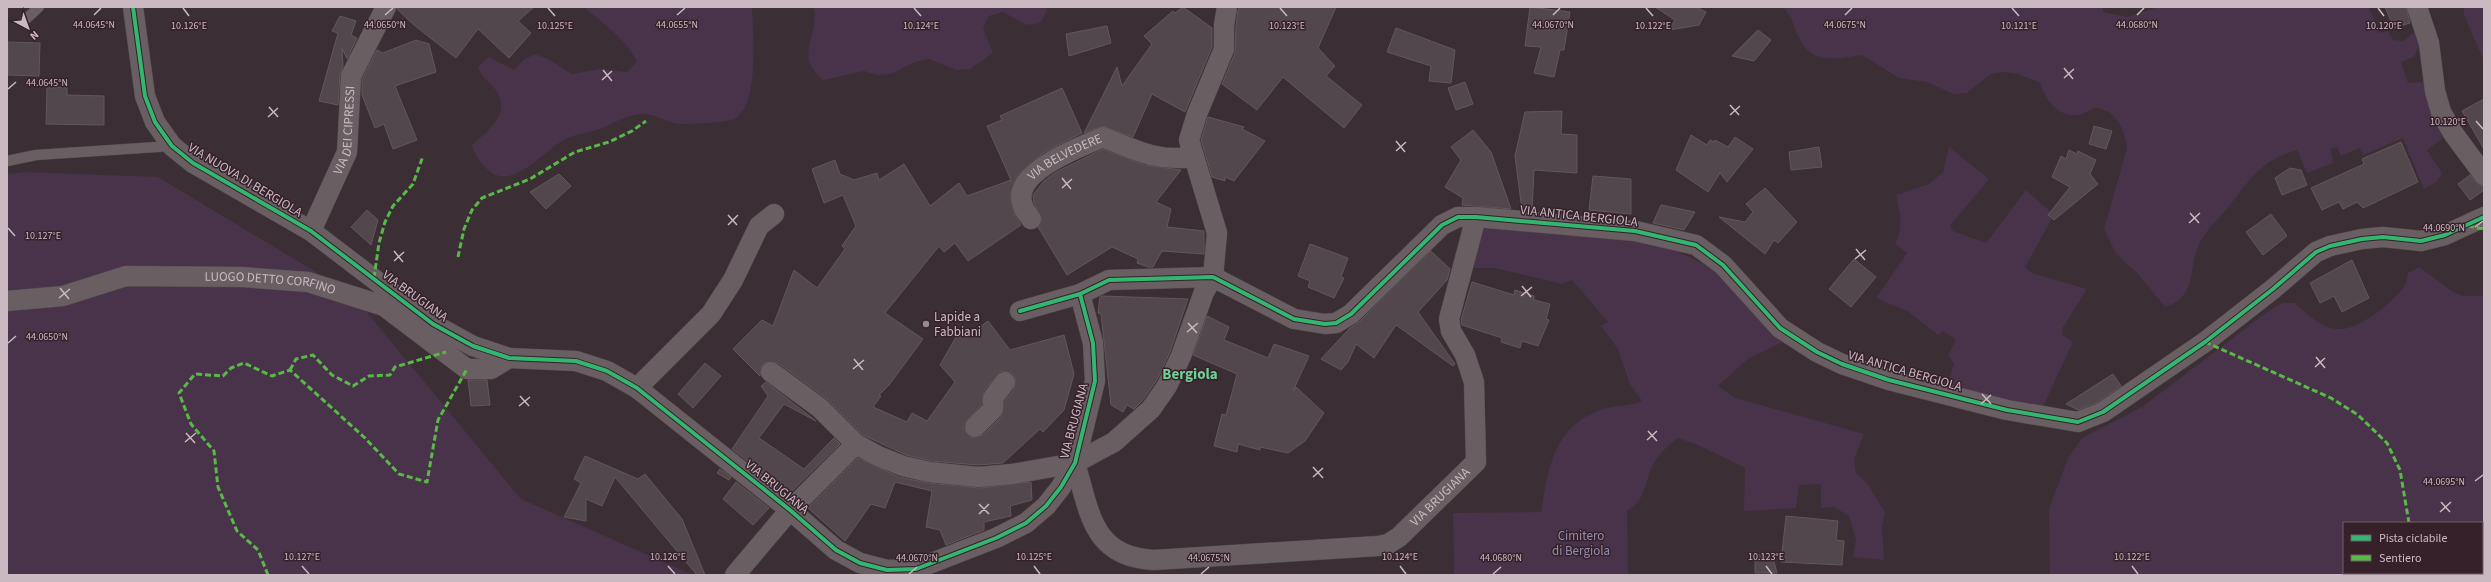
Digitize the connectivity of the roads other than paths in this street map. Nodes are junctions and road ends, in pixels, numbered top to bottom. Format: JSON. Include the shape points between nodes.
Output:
{"nodes":[{"id":1,"x":39,"y":7,"type":"edge"},
{"id":2,"x":133,"y":7,"type":"edge"},
{"id":3,"x":386,"y":7,"type":"edge"},
{"id":4,"x":1227,"y":7,"type":"edge"},
{"id":5,"x":2417,"y":7,"type":"edge"},
{"id":6,"x":25,"y":20,"type":"dead end"},
{"id":7,"x":172,"y":146,"type":"junction"},
{"id":8,"x":1192,"y":157,"type":"junction"},
{"id":9,"x":7,"y":161,"type":"edge"},
{"id":10,"x":2484,"y":175,"type":"edge"},
{"id":11,"x":774,"y":214,"type":"dead end"},
{"id":12,"x":1476,"y":217,"type":"junction"},
{"id":13,"x":2484,"y":217,"type":"edge"},
{"id":14,"x":1031,"y":219,"type":"dead end"},
{"id":15,"x":311,"y":231,"type":"junction"},
{"id":16,"x":1214,"y":277,"type":"junction"},
{"id":17,"x":1080,"y":294,"type":"junction"},
{"id":18,"x":7,"y":301,"type":"edge"},
{"id":19,"x":1020,"y":311,"type":"dead end"},
{"id":20,"x":509,"y":358,"type":"junction"},
{"id":21,"x":771,"y":372,"type":"dead end"},
{"id":22,"x":1005,"y":382,"type":"dead end"},
{"id":23,"x":638,"y":388,"type":"junction"},
{"id":24,"x":974,"y":426,"type":"dead end"},
{"id":25,"x":856,"y":444,"type":"junction"},
{"id":26,"x":1075,"y":463,"type":"junction"},
{"id":27,"x":790,"y":510,"type":"junction"},
{"id":28,"x":1156,"y":567,"type":"edge"},
{"id":29,"x":735,"y":575,"type":"edge"}],
"edges":[{"from":1,"to":6,"type":"lane"},
{"from":2,"to":7,"type":"street","name":"VIA NUOVA DI BERGIOLA","via":[[145,96],[156,122]]},
{"from":3,"to":15,"type":"street","name":"VIA DEI CIPRESSI","via":[[351,76],[347,152]]},
{"from":4,"to":8,"type":"street","via":[[1224,49],[1189,140]]},
{"from":5,"to":10,"type":"street","via":[[2429,43],[2435,91],[2441,112]]},
{"from":7,"to":9,"type":"lane","via":[[36,155]]},
{"from":7,"to":15,"type":"street","name":"VIA NUOVA DI BERGIOLA","via":[[193,163]]},
{"from":8,"to":14,"type":"street","name":"VIA BELVEDERE","via":[[1174,160],[1151,156],[1103,137],[1055,159],[1031,175],[1022,190],[1022,206]]},
{"from":8,"to":16,"type":"street","via":[[1208,198],[1217,233]]},
{"from":11,"to":23,"type":"street","via":[[760,226],[733,280],[711,314]]},
{"from":12,"to":13,"type":"street","name":"VIA ANTICA BERGIOLA","via":[[1635,231],[1696,245],[1723,265],[1780,328],[1817,352],[1842,364],[1889,380],[2007,410],[2078,422],[2103,412],[2205,342],[2316,252],[2362,239],[2383,237],[2421,241],[2446,235]]},
{"from":12,"to":16,"type":"street","name":"VIA ANTICA BERGIOLA","via":[[1458,217],[1442,226],[1351,314],[1336,323],[1325,324],[1294,319]]},
{"from":12,"to":28,"type":"street","name":"VIA BRUGIANA","via":[[1449,319],[1450,331],[1466,355],[1474,382],[1476,462],[1466,473],[1399,538],[1388,544]]},
{"from":15,"to":20,"type":"street","name":"VIA BRUGIANA","via":[[433,324],[473,346]]},
{"from":16,"to":17,"type":"street","via":[[1109,280]]},
{"from":16,"to":26,"type":"street","name":"VIA BRUGIANA","via":[[1204,292],[1181,356],[1167,386],[1151,409],[1114,442]]},
{"from":17,"to":19,"type":"street"},
{"from":17,"to":26,"type":"street","name":"VIA BRUGIANA","via":[[1093,343],[1096,366],[1094,387]]},
{"from":18,"to":20,"type":"street","name":"LUOGO DETTO CORFINO","via":[[62,296],[126,276],[242,277],[308,282],[384,306],[467,368],[491,369]]},
{"from":20,"to":23,"type":"street","name":"VIA BRUGIANA","via":[[576,361],[607,371]]},
{"from":21,"to":25,"type":"street","name":"VIA BRUGIANA","via":[[820,408]]},
{"from":22,"to":24,"type":"street","via":[[993,398],[993,409]]},
{"from":23,"to":27,"type":"street","name":"VIA BRUGIANA"},
{"from":25,"to":26,"type":"street","name":"VIA BRUGIANA","via":[[904,466],[929,472],[978,476],[1012,474]]},
{"from":25,"to":27,"type":"street","name":"VIA BRUGIANA"},
{"from":26,"to":27,"type":"street","name":"VIA BRUGIANA","via":[[1046,506],[1026,522],[996,538],[916,569],[887,570],[860,563],[836,550]]},
{"from":26,"to":28,"type":"street","name":"VIA BRUGIANA","via":[[1091,517],[1102,539],[1125,556]]},
{"from":27,"to":29,"type":"street"}]}
